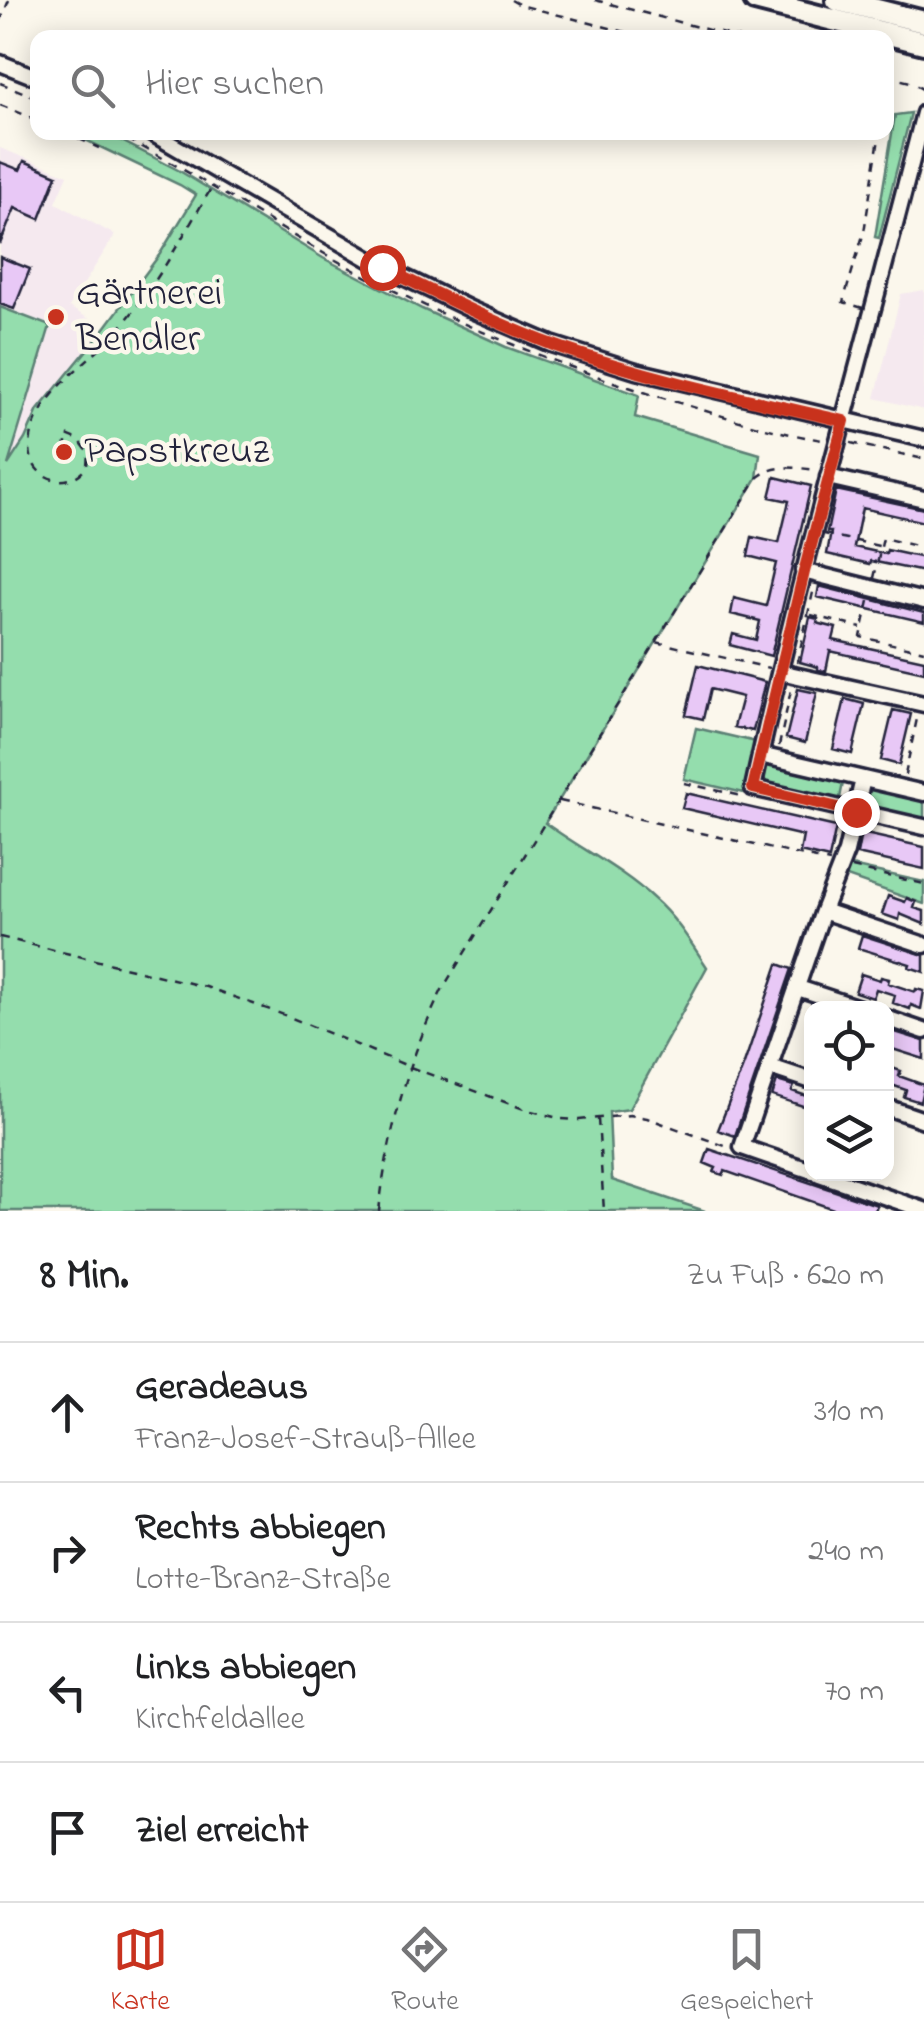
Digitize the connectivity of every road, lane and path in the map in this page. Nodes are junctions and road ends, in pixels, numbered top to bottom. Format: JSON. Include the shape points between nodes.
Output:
{"nodes":[{"id":1,"x":9,"y":0,"type":"edge"},
{"id":2,"x":511,"y":0,"type":"edge"},
{"id":3,"x":595,"y":0,"type":"edge"},
{"id":4,"x":755,"y":0,"type":"edge"},
{"id":5,"x":837,"y":0,"type":"edge"},
{"id":6,"x":0,"y":22,"type":"edge"},
{"id":7,"x":924,"y":22,"type":"edge"},
{"id":8,"x":617,"y":30,"type":"edge"},
{"id":9,"x":709,"y":30,"type":"edge"},
{"id":10,"x":873,"y":30,"type":"edge"},
{"id":11,"x":894,"y":35,"type":"edge"},
{"id":12,"x":924,"y":43,"type":"edge"},
{"id":13,"x":0,"y":63,"type":"edge"},
{"id":14,"x":30,"y":75,"type":"edge"},
{"id":15,"x":894,"y":78,"type":"edge"},
{"id":16,"x":0,"y":83,"type":"edge"},
{"id":17,"x":924,"y":90,"type":"edge"},
{"id":18,"x":30,"y":95,"type":"edge"},
{"id":19,"x":0,"y":104,"type":"edge"},
{"id":20,"x":924,"y":113,"type":"edge"},
{"id":21,"x":30,"y":117,"type":"edge"},
{"id":22,"x":82,"y":140,"type":"edge"},
{"id":23,"x":165,"y":140,"type":"edge"},
{"id":24,"x":879,"y":140,"type":"edge"},
{"id":25,"x":99,"y":148,"type":"dead end"},
{"id":26,"x":213,"y":186,"type":"dead end"},
{"id":27,"x":874,"y":311,"type":"junction"},
{"id":28,"x":844,"y":421,"type":"junction"},
{"id":29,"x":924,"y":440,"type":"edge"},
{"id":30,"x":65,"y":450,"type":"dead end"},
{"id":31,"x":828,"y":474,"type":"junction"},
{"id":32,"x":924,"y":499,"type":"edge"},
{"id":33,"x":814,"y":531,"type":"junction"},
{"id":34,"x":881,"y":547,"type":"dead end"},
{"id":35,"x":810,"y":573,"type":"junction"},
{"id":36,"x":924,"y":601,"type":"edge"},
{"id":37,"x":808,"y":614,"type":"junction"},
{"id":38,"x":863,"y":628,"type":"dead end"},
{"id":39,"x":656,"y":642,"type":"junction"},
{"id":40,"x":787,"y":673,"type":"junction"},
{"id":41,"x":922,"y":703,"type":"edge"},
{"id":42,"x":778,"y":748,"type":"dead end"},
{"id":43,"x":760,"y":755,"type":"junction"},
{"id":44,"x":905,"y":777,"type":"dead end"},
{"id":45,"x":863,"y":779,"type":"junction"},
{"id":46,"x":924,"y":793,"type":"edge"},
{"id":47,"x":559,"y":801,"type":"junction"},
{"id":48,"x":856,"y":812,"type":"junction"},
{"id":49,"x":924,"y":827,"type":"edge"},
{"id":50,"x":840,"y":865,"type":"junction"},
{"id":51,"x":924,"y":884,"type":"edge"},
{"id":52,"x":823,"y":911,"type":"junction"},
{"id":53,"x":0,"y":937,"type":"edge"},
{"id":54,"x":924,"y":945,"type":"edge"},
{"id":55,"x":798,"y":988,"type":"junction"},
{"id":56,"x":838,"y":1001,"type":"edge"},
{"id":57,"x":894,"y":1021,"type":"edge"},
{"id":58,"x":924,"y":1031,"type":"edge"},
{"id":59,"x":770,"y":1066,"type":"junction"},
{"id":60,"x":410,"y":1067,"type":"junction"},
{"id":61,"x":804,"y":1078,"type":"edge"},
{"id":62,"x":894,"y":1110,"type":"edge"},
{"id":63,"x":598,"y":1118,"type":"junction"},
{"id":64,"x":924,"y":1120,"type":"edge"},
{"id":65,"x":742,"y":1147,"type":"junction"},
{"id":66,"x":804,"y":1168,"type":"edge"},
{"id":67,"x":839,"y":1181,"type":"edge"},
{"id":68,"x":924,"y":1210,"type":"edge"},
{"id":69,"x":379,"y":1211,"type":"edge"},
{"id":70,"x":604,"y":1211,"type":"edge"}],
"edges":[{"from":1,"to":6,"type":"path"},
{"from":2,"to":8,"type":"path"},
{"from":3,"to":9,"type":"path"},
{"from":4,"to":10,"type":"highway"},
{"from":5,"to":7,"type":"highway"},
{"from":11,"to":12,"type":"highway"},
{"from":13,"to":14,"type":"street"},
{"from":15,"to":17,"type":"path"},
{"from":16,"to":18,"type":"path"},
{"from":19,"to":21,"type":"path"},
{"from":20,"to":27,"type":"street"},
{"from":22,"to":25,"type":"path"},
{"from":23,"to":28,"type":"street","via":[[340,245],[534,337],[636,371]]},
{"from":24,"to":27,"type":"path","via":[[864,232],[843,302]]},
{"from":26,"to":30,"type":"path","via":[[125,322],[42,408],[30,438],[37,469],[54,480],[75,478],[87,466],[88,452],[66,436]]},
{"from":27,"to":28,"type":"street"},
{"from":28,"to":29,"type":"street"},
{"from":28,"to":31,"type":"street"},
{"from":31,"to":32,"type":"street"},
{"from":31,"to":33,"type":"street"},
{"from":31,"to":39,"type":"path","via":[[780,467],[757,478]]},
{"from":33,"to":34,"type":"path"},
{"from":33,"to":35,"type":"street"},
{"from":35,"to":36,"type":"street"},
{"from":35,"to":37,"type":"path"},
{"from":35,"to":40,"type":"street"},
{"from":37,"to":38,"type":"path"},
{"from":37,"to":40,"type":"path"},
{"from":39,"to":40,"type":"path"},
{"from":39,"to":47,"type":"path"},
{"from":40,"to":41,"type":"street"},
{"from":40,"to":42,"type":"path"},
{"from":40,"to":43,"type":"street"},
{"from":41,"to":44,"type":"path"},
{"from":43,"to":45,"type":"street"},
{"from":43,"to":48,"type":"street","via":[[753,788]]},
{"from":45,"to":46,"type":"street"},
{"from":45,"to":48,"type":"street"},
{"from":47,"to":50,"type":"path"},
{"from":47,"to":60,"type":"path","via":[[443,988]]},
{"from":48,"to":49,"type":"street"},
{"from":48,"to":50,"type":"street"},
{"from":50,"to":51,"type":"path"},
{"from":50,"to":52,"type":"street"},
{"from":52,"to":54,"type":"street"},
{"from":52,"to":55,"type":"street"},
{"from":53,"to":60,"type":"path","via":[[206,987]]},
{"from":55,"to":56,"type":"street"},
{"from":55,"to":59,"type":"street"},
{"from":57,"to":58,"type":"street"},
{"from":59,"to":61,"type":"street"},
{"from":59,"to":65,"type":"street"},
{"from":60,"to":63,"type":"path","via":[[534,1112]]},
{"from":60,"to":69,"type":"path"},
{"from":62,"to":64,"type":"street"},
{"from":63,"to":65,"type":"path","via":[[647,1118]]},
{"from":63,"to":70,"type":"path"},
{"from":65,"to":66,"type":"street"},
{"from":67,"to":68,"type":"street"}]}
